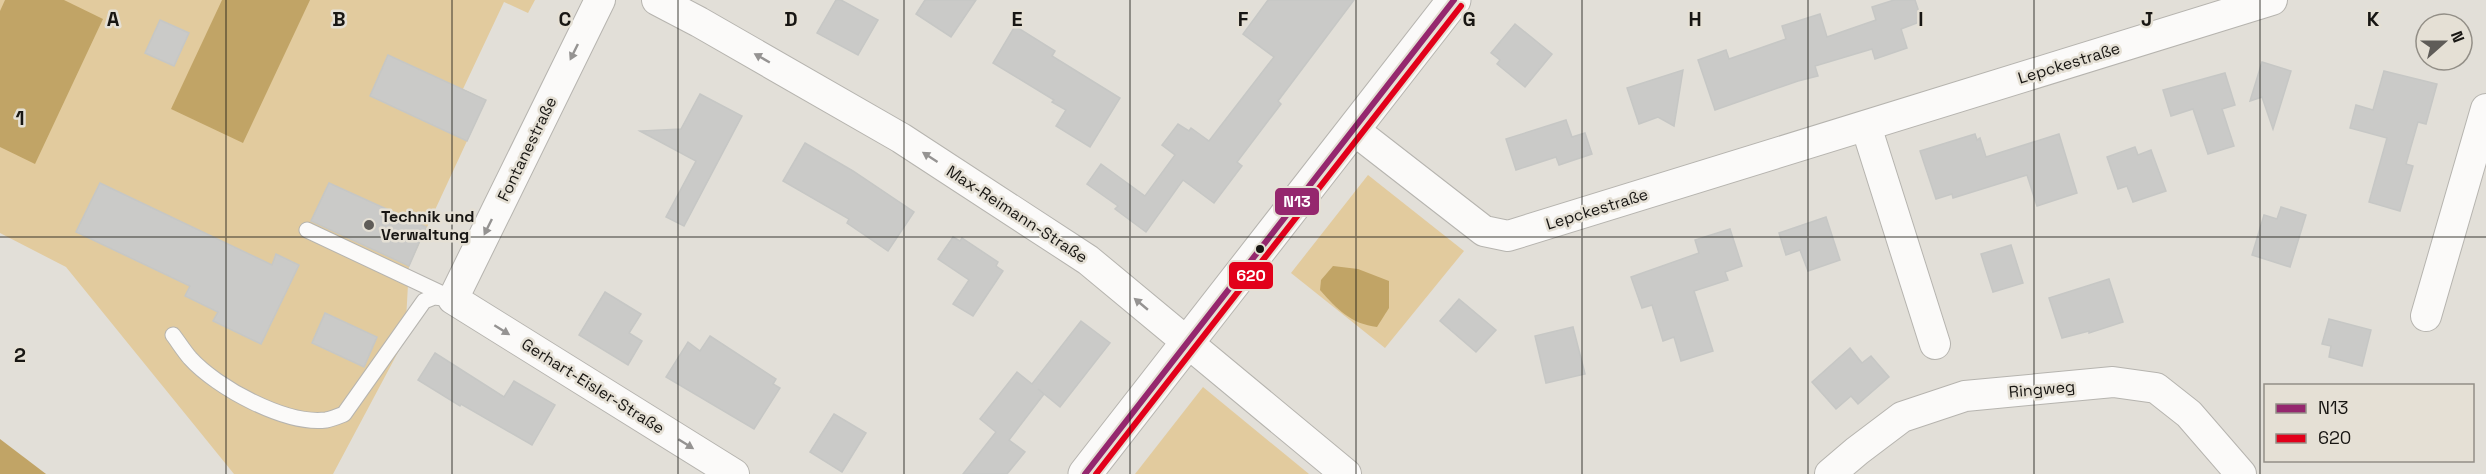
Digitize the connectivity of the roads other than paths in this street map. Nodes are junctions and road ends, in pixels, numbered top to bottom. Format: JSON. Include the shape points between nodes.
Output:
{"nodes":[{"id":1,"x":600,"y":0,"type":"edge"},
{"id":2,"x":657,"y":0,"type":"edge"},
{"id":3,"x":1454,"y":0,"type":"edge"},
{"id":4,"x":2272,"y":0,"type":"edge"},
{"id":5,"x":2486,"y":109,"type":"edge"},
{"id":6,"x":1866,"y":126,"type":"junction"},
{"id":7,"x":1354,"y":130,"type":"junction"},
{"id":8,"x":307,"y":231,"type":"dead end"},
{"id":9,"x":453,"y":298,"type":"junction"},
{"id":10,"x":2426,"y":316,"type":"dead end"},
{"id":11,"x":173,"y":335,"type":"dead end"},
{"id":12,"x":1186,"y":342,"type":"junction"},
{"id":13,"x":1935,"y":344,"type":"dead end"},
{"id":14,"x":734,"y":474,"type":"edge"},
{"id":15,"x":1085,"y":474,"type":"edge"},
{"id":16,"x":1346,"y":474,"type":"edge"},
{"id":17,"x":1830,"y":474,"type":"edge"},
{"id":18,"x":2241,"y":474,"type":"edge"}],
"edges":[{"from":1,"to":9,"type":"street","name":"Fontanestraße","one_way":true},
{"from":12,"to":2,"type":"street","name":"Max-Reimann-Straße","one_way":true,"via":[[1088,260],[901,138]]},
{"from":3,"to":7,"type":"street"},
{"from":4,"to":6,"type":"street","name":"Lepckestraße"},
{"from":5,"to":10,"type":"street"},
{"from":6,"to":7,"type":"street","name":"Lepckestraße","via":[[1508,236],[1484,231]]},
{"from":6,"to":13,"type":"street"},
{"from":7,"to":12,"type":"street"},
{"from":8,"to":9,"type":"lane"},
{"from":9,"to":11,"type":"lane","via":[[424,301],[344,414],[327,420],[291,418],[261,407],[206,372]]},
{"from":9,"to":14,"type":"street","name":"Gerhart-Eisler-Straße","one_way":true},
{"from":12,"to":15,"type":"street"},
{"from":12,"to":16,"type":"street","name":"Max-Reimann-Straße"},
{"from":17,"to":18,"type":"street","name":"Ringweg","via":[[1902,417],[1965,396],[2113,382],[2156,388],[2189,414]]}]}
